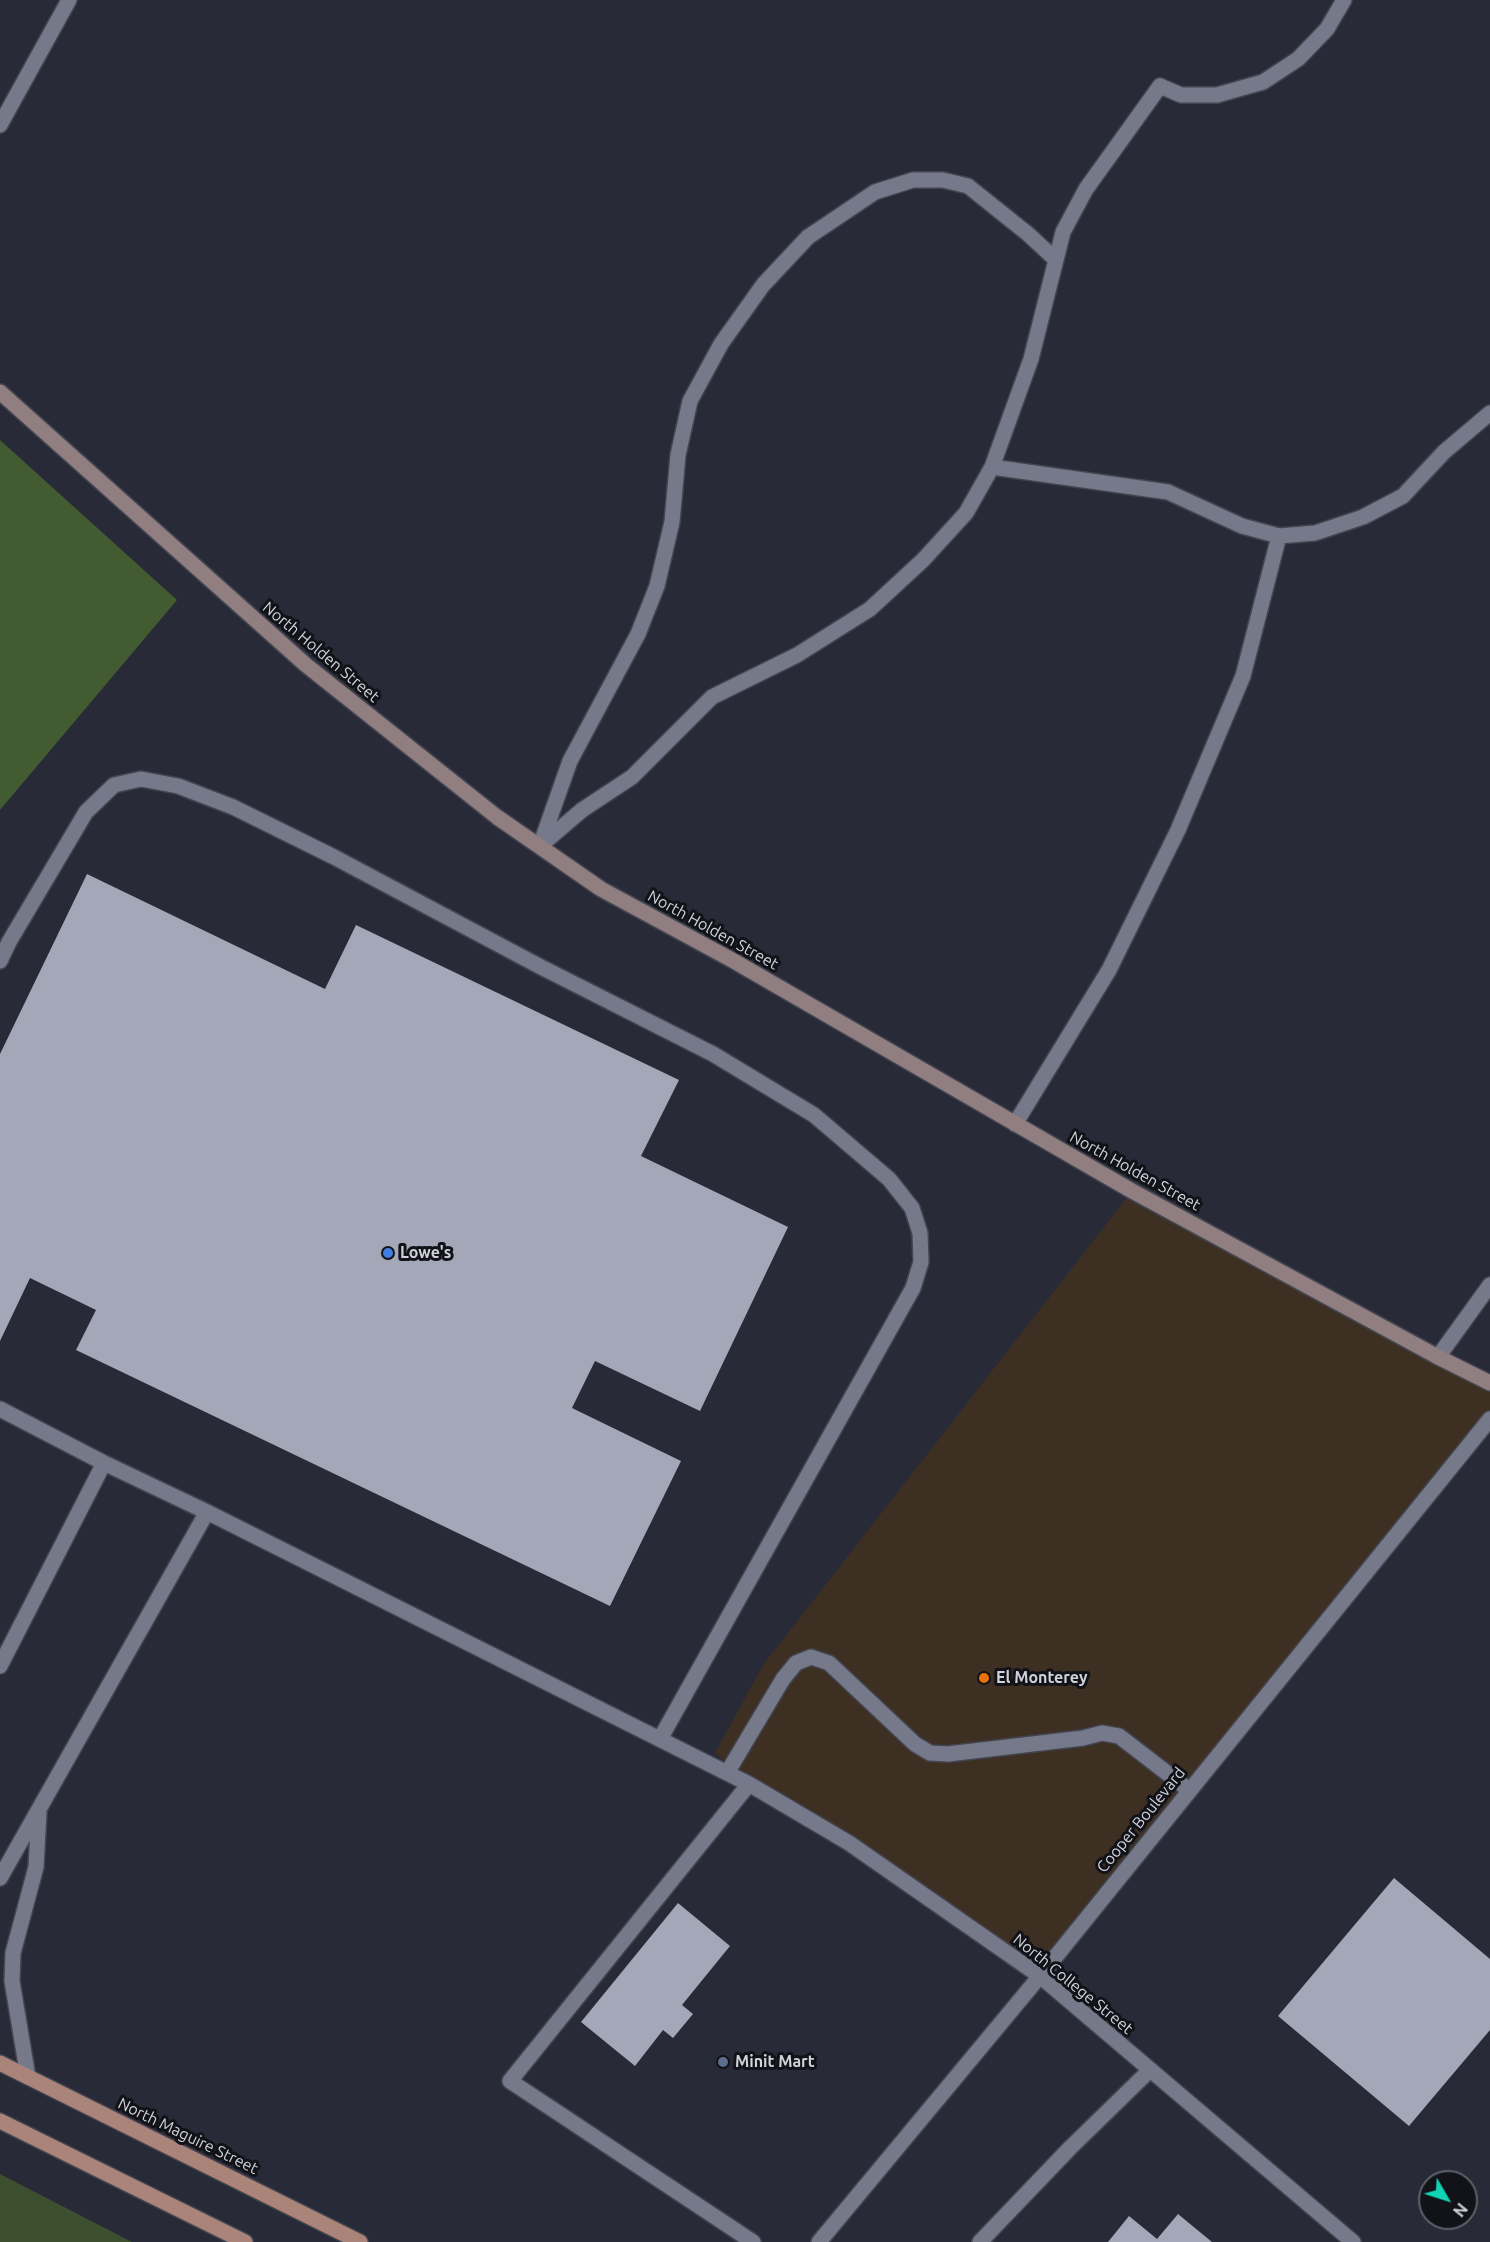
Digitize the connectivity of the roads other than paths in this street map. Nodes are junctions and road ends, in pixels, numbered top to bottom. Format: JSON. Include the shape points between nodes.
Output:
{"nodes":[{"id":1,"x":69,"y":0,"type":"edge"},
{"id":2,"x":1344,"y":0,"type":"edge"},
{"id":3,"x":0,"y":125,"type":"edge"},
{"id":4,"x":1055,"y":259,"type":"junction"},
{"id":5,"x":0,"y":392,"type":"edge"},
{"id":6,"x":1490,"y":412,"type":"edge"},
{"id":7,"x":992,"y":467,"type":"junction"},
{"id":8,"x":1279,"y":536,"type":"junction"},
{"id":9,"x":540,"y":846,"type":"junction"},
{"id":10,"x":0,"y":961,"type":"edge"},
{"id":11,"x":1015,"y":1124,"type":"junction"},
{"id":12,"x":1490,"y":1285,"type":"edge"},
{"id":13,"x":1437,"y":1357,"type":"junction"},
{"id":14,"x":1490,"y":1383,"type":"edge"},
{"id":15,"x":0,"y":1409,"type":"edge"},
{"id":16,"x":1490,"y":1419,"type":"edge"},
{"id":17,"x":104,"y":1463,"type":"junction"},
{"id":18,"x":207,"y":1512,"type":"junction"},
{"id":19,"x":0,"y":1666,"type":"edge"},
{"id":20,"x":660,"y":1739,"type":"junction"},
{"id":21,"x":727,"y":1773,"type":"junction"},
{"id":22,"x":749,"y":1784,"type":"junction"},
{"id":23,"x":1189,"y":1790,"type":"junction"},
{"id":24,"x":39,"y":1809,"type":"junction"},
{"id":25,"x":0,"y":1878,"type":"edge"},
{"id":26,"x":1040,"y":1976,"type":"junction"},
{"id":27,"x":0,"y":2063,"type":"edge"},
{"id":28,"x":1150,"y":2070,"type":"junction"},
{"id":29,"x":28,"y":2077,"type":"junction"},
{"id":30,"x":0,"y":2121,"type":"edge"},
{"id":31,"x":1350,"y":2241,"type":"edge"},
{"id":32,"x":245,"y":2242,"type":"edge"},
{"id":33,"x":360,"y":2242,"type":"edge"},
{"id":34,"x":753,"y":2242,"type":"edge"},
{"id":35,"x":819,"y":2242,"type":"edge"},
{"id":36,"x":980,"y":2242,"type":"edge"}],
"edges":[{"from":1,"to":3,"type":"street"},
{"from":2,"to":4,"type":"street","via":[[1327,30],[1298,59],[1263,82],[1218,95],[1181,95],[1160,86],[1086,189],[1063,232]]},
{"from":4,"to":7,"type":"street","via":[[1031,359]]},
{"from":4,"to":9,"type":"street","via":[[968,186],[943,180],[913,180],[875,192],[808,237],[763,285],[721,344],[690,400],[678,455],[672,522],[657,586],[638,634],[570,761]]},
{"from":5,"to":9,"type":"main road","name":"North Holden Street","via":[[306,665],[497,817]]},
{"from":6,"to":8,"type":"street","via":[[1444,452],[1403,496],[1363,517],[1315,533]]},
{"from":7,"to":8,"type":"street","via":[[1168,492],[1242,525]]},
{"from":7,"to":9,"type":"street","via":[[966,513],[870,609],[797,655],[712,697],[632,777],[582,810]]},
{"from":8,"to":11,"type":"street","via":[[1243,676],[1178,830],[1109,970]]},
{"from":9,"to":11,"type":"main road","name":"North Holden Street","via":[[601,889]]},
{"from":10,"to":20,"type":"street","via":[[86,812],[114,785],[141,779],[178,786],[233,807],[333,857],[713,1054],[814,1115],[889,1179],[912,1208],[920,1233],[921,1262],[913,1288]]},
{"from":11,"to":13,"type":"main road","name":"North Holden Street"},
{"from":12,"to":13,"type":"street"},
{"from":13,"to":14,"type":"main road","name":"North Holden Street"},
{"from":15,"to":17,"type":"street","name":"North College Street"},
{"from":16,"to":23,"type":"street","name":"Cooper Boulevard"},
{"from":17,"to":18,"type":"street","name":"North College Street"},
{"from":17,"to":19,"type":"street"},
{"from":18,"to":20,"type":"street","name":"North College Street"},
{"from":18,"to":24,"type":"street"},
{"from":20,"to":21,"type":"street","name":"North College Street"},
{"from":21,"to":22,"type":"street","name":"North College Street"},
{"from":21,"to":23,"type":"street","via":[[783,1679],[796,1663],[811,1657],[829,1664],[915,1744],[930,1753],[1072,1740],[1102,1733],[1119,1736]]},
{"from":22,"to":26,"type":"street","name":"North College Street","via":[[849,1843]]},
{"from":22,"to":34,"type":"street","via":[[510,2081]]},
{"from":23,"to":26,"type":"street","name":"Cooper Boulevard"},
{"from":24,"to":25,"type":"street"},
{"from":24,"to":29,"type":"street","via":[[36,1867],[13,1953],[12,1981]]},
{"from":26,"to":28,"type":"street","name":"North College Street"},
{"from":26,"to":35,"type":"street","name":"Cooper Boulevard"},
{"from":27,"to":29,"type":"main road","name":"North Maguire Street"},
{"from":28,"to":31,"type":"street","name":"North College Street"},
{"from":28,"to":36,"type":"street"},
{"from":29,"to":33,"type":"main road","name":"North Maguire Street"},
{"from":30,"to":32,"type":"main road"}]}
